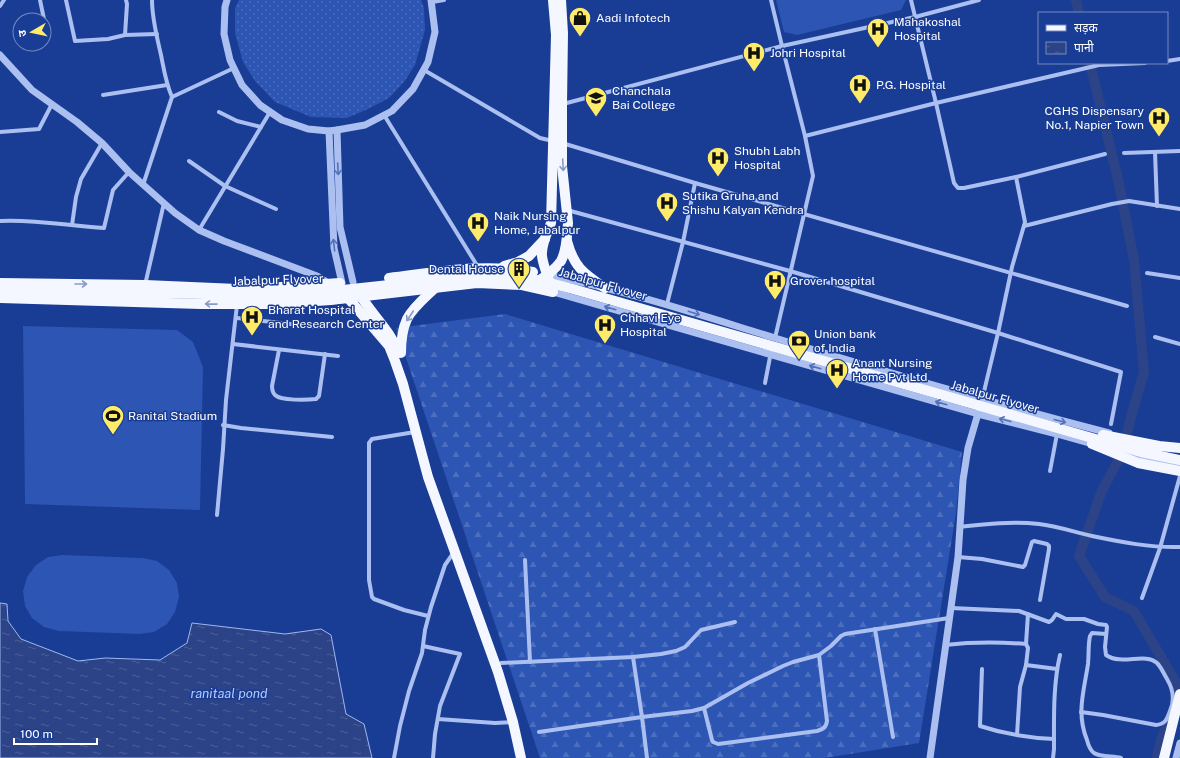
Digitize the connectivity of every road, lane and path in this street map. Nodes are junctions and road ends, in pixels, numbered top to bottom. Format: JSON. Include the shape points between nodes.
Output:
{"nodes":[{"id":1,"x":4,"y":0,"type":"edge"},
{"id":2,"x":40,"y":0,"type":"edge"},
{"id":3,"x":66,"y":0,"type":"edge"},
{"id":4,"x":126,"y":0,"type":"edge"},
{"id":5,"x":152,"y":0,"type":"edge"},
{"id":6,"x":227,"y":0,"type":"edge"},
{"id":7,"x":444,"y":0,"type":"edge"},
{"id":8,"x":552,"y":0,"type":"edge"},
{"id":9,"x":561,"y":0,"type":"edge"},
{"id":10,"x":771,"y":0,"type":"edge"},
{"id":11,"x":911,"y":0,"type":"edge"},
{"id":12,"x":979,"y":0,"type":"edge"},
{"id":13,"x":432,"y":1,"type":"edge"},
{"id":14,"x":0,"y":6,"type":"edge"},
{"id":15,"x":42,"y":12,"type":"edge"},
{"id":16,"x":915,"y":17,"type":"junction"},
{"id":17,"x":157,"y":34,"type":"junction"},
{"id":18,"x":125,"y":35,"type":"junction"},
{"id":19,"x":782,"y":46,"type":"junction"},
{"id":20,"x":0,"y":55,"type":"edge"},
{"id":21,"x":1180,"y":59,"type":"edge"},
{"id":22,"x":1168,"y":61,"type":"edge"},
{"id":23,"x":1122,"y":64,"type":"edge"},
{"id":24,"x":234,"y":68,"type":"junction"},
{"id":25,"x":424,"y":70,"type":"junction"},
{"id":26,"x":167,"y":85,"type":"junction"},
{"id":27,"x":103,"y":95,"type":"dead end"},
{"id":28,"x":172,"y":97,"type":"junction"},
{"id":29,"x":936,"y":103,"type":"junction"},
{"id":30,"x":52,"y":104,"type":"junction"},
{"id":31,"x":558,"y":104,"type":"junction"},
{"id":32,"x":219,"y":112,"type":"dead end"},
{"id":33,"x":270,"y":112,"type":"junction"},
{"id":34,"x":384,"y":115,"type":"junction"},
{"id":35,"x":261,"y":127,"type":"junction"},
{"id":36,"x":333,"y":130,"type":"junction"},
{"id":37,"x":0,"y":132,"type":"edge"},
{"id":38,"x":805,"y":136,"type":"junction"},
{"id":39,"x":558,"y":142,"type":"junction"},
{"id":40,"x":102,"y":143,"type":"junction"},
{"id":41,"x":1180,"y":151,"type":"edge"},
{"id":42,"x":1155,"y":152,"type":"junction"},
{"id":43,"x":1124,"y":153,"type":"dead end"},
{"id":44,"x":1105,"y":154,"type":"dead end"},
{"id":45,"x":189,"y":161,"type":"dead end"},
{"id":46,"x":129,"y":172,"type":"junction"},
{"id":47,"x":1016,"y":177,"type":"junction"},
{"id":48,"x":695,"y":183,"type":"junction"},
{"id":49,"x":143,"y":185,"type":"junction"},
{"id":50,"x":225,"y":186,"type":"junction"},
{"id":51,"x":164,"y":203,"type":"junction"},
{"id":52,"x":1157,"y":206,"type":"junction"},
{"id":53,"x":276,"y":209,"type":"dead end"},
{"id":54,"x":1180,"y":209,"type":"edge"},
{"id":55,"x":566,"y":210,"type":"junction"},
{"id":56,"x":804,"y":213,"type":"junction"},
{"id":57,"x":0,"y":221,"type":"edge"},
{"id":58,"x":72,"y":225,"type":"junction"},
{"id":59,"x":1024,"y":226,"type":"junction"},
{"id":60,"x":199,"y":230,"type":"junction"},
{"id":61,"x":545,"y":239,"type":"junction"},
{"id":62,"x":566,"y":240,"type":"junction"},
{"id":63,"x":683,"y":242,"type":"junction"},
{"id":64,"x":478,"y":268,"type":"junction"},
{"id":65,"x":499,"y":268,"type":"junction"},
{"id":66,"x":790,"y":271,"type":"junction"},
{"id":67,"x":1011,"y":272,"type":"junction"},
{"id":68,"x":1147,"y":273,"type":"dead end"},
{"id":69,"x":548,"y":275,"type":"junction"},
{"id":70,"x":1180,"y":278,"type":"edge"},
{"id":71,"x":354,"y":282,"type":"junction"},
{"id":72,"x":0,"y":283,"type":"edge"},
{"id":73,"x":342,"y":283,"type":"junction"},
{"id":74,"x":22,"y":284,"type":"junction"},
{"id":75,"x":145,"y":285,"type":"junction"},
{"id":76,"x":328,"y":285,"type":"junction"},
{"id":77,"x":532,"y":286,"type":"junction"},
{"id":78,"x":436,"y":287,"type":"junction"},
{"id":79,"x":237,"y":288,"type":"junction"},
{"id":80,"x":604,"y":288,"type":"junction"},
{"id":81,"x":0,"y":291,"type":"edge"},
{"id":82,"x":553,"y":292,"type":"junction"},
{"id":83,"x":361,"y":296,"type":"junction"},
{"id":84,"x":0,"y":298,"type":"edge"},
{"id":85,"x":348,"y":298,"type":"junction"},
{"id":86,"x":21,"y":299,"type":"junction"},
{"id":87,"x":331,"y":300,"type":"junction"},
{"id":88,"x":237,"y":304,"type":"junction"},
{"id":89,"x":666,"y":304,"type":"junction"},
{"id":90,"x":1127,"y":306,"type":"dead end"},
{"id":91,"x":236,"y":318,"type":"junction"},
{"id":92,"x":318,"y":327,"type":"dead end"},
{"id":93,"x":998,"y":333,"type":"junction"},
{"id":94,"x":1154,"y":337,"type":"dead end"},
{"id":95,"x":775,"y":338,"type":"junction"},
{"id":96,"x":233,"y":344,"type":"junction"},
{"id":97,"x":1180,"y":344,"type":"edge"},
{"id":98,"x":279,"y":350,"type":"junction"},
{"id":99,"x":325,"y":354,"type":"junction"},
{"id":100,"x":770,"y":354,"type":"junction"},
{"id":101,"x":338,"y":356,"type":"dead end"},
{"id":102,"x":401,"y":360,"type":"junction"},
{"id":103,"x":765,"y":383,"type":"dead end"},
{"id":104,"x":982,"y":400,"type":"junction"},
{"id":105,"x":978,"y":414,"type":"junction"},
{"id":106,"x":1111,"y":424,"type":"dead end"},
{"id":107,"x":223,"y":426,"type":"junction"},
{"id":108,"x":415,"y":432,"type":"junction"},
{"id":109,"x":1057,"y":434,"type":"junction"},
{"id":110,"x":1076,"y":434,"type":"junction"},
{"id":111,"x":332,"y":436,"type":"dead end"},
{"id":112,"x":1180,"y":449,"type":"edge"},
{"id":113,"x":1180,"y":460,"type":"edge"},
{"id":114,"x":1180,"y":466,"type":"edge"},
{"id":115,"x":1050,"y":471,"type":"dead end"},
{"id":116,"x":1180,"y":471,"type":"edge"},
{"id":117,"x":1180,"y":476,"type":"edge"},
{"id":118,"x":217,"y":515,"type":"dead end"},
{"id":119,"x":960,"y":527,"type":"junction"},
{"id":120,"x":1160,"y":548,"type":"junction"},
{"id":121,"x":1180,"y":548,"type":"edge"},
{"id":122,"x":455,"y":551,"type":"junction"},
{"id":123,"x":958,"y":557,"type":"junction"},
{"id":124,"x":525,"y":560,"type":"dead end"},
{"id":125,"x":1142,"y":598,"type":"dead end"},
{"id":126,"x":1040,"y":600,"type":"dead end"},
{"id":127,"x":951,"y":608,"type":"junction"},
{"id":128,"x":1028,"y":614,"type":"junction"},
{"id":129,"x":428,"y":616,"type":"junction"},
{"id":130,"x":949,"y":618,"type":"junction"},
{"id":131,"x":735,"y":622,"type":"dead end"},
{"id":132,"x":875,"y":628,"type":"junction"},
{"id":133,"x":1106,"y":634,"type":"junction"},
{"id":134,"x":1026,"y":644,"type":"junction"},
{"id":135,"x":945,"y":645,"type":"junction"},
{"id":136,"x":423,"y":646,"type":"junction"},
{"id":137,"x":818,"y":655,"type":"junction"},
{"id":138,"x":1060,"y":655,"type":"dead end"},
{"id":139,"x":633,"y":657,"type":"junction"},
{"id":140,"x":530,"y":662,"type":"junction"},
{"id":141,"x":501,"y":663,"type":"junction"},
{"id":142,"x":1026,"y":665,"type":"junction"},
{"id":143,"x":982,"y":669,"type":"dead end"},
{"id":144,"x":1057,"y":669,"type":"junction"},
{"id":145,"x":1180,"y":694,"type":"edge"},
{"id":146,"x":704,"y":708,"type":"junction"},
{"id":147,"x":1081,"y":712,"type":"junction"},
{"id":148,"x":642,"y":717,"type":"junction"},
{"id":149,"x":438,"y":719,"type":"junction"},
{"id":150,"x":513,"y":722,"type":"junction"},
{"id":151,"x":539,"y":732,"type":"dead end"},
{"id":152,"x":1017,"y":735,"type":"junction"},
{"id":153,"x":893,"y":737,"type":"dead end"},
{"id":154,"x":1054,"y":739,"type":"junction"},
{"id":155,"x":1180,"y":743,"type":"edge"},
{"id":156,"x":394,"y":758,"type":"edge"},
{"id":157,"x":432,"y":758,"type":"edge"},
{"id":158,"x":521,"y":758,"type":"edge"},
{"id":159,"x":526,"y":758,"type":"edge"},
{"id":160,"x":647,"y":758,"type":"edge"},
{"id":161,"x":930,"y":758,"type":"edge"},
{"id":162,"x":1053,"y":758,"type":"edge"},
{"id":163,"x":1121,"y":758,"type":"edge"},
{"id":164,"x":1164,"y":758,"type":"edge"},
{"id":165,"x":1176,"y":758,"type":"edge"}],
"edges":[{"from":1,"to":14,"type":"street"},
{"from":2,"to":15,"type":"street"},
{"from":3,"to":18,"type":"street","via":[[75,41]]},
{"from":4,"to":18,"type":"street"},
{"from":5,"to":17,"type":"street"},
{"from":6,"to":24,"type":"street","via":[[224,34]]},
{"from":7,"to":13,"type":"street"},
{"from":8,"to":31,"type":"main road"},
{"from":9,"to":31,"type":"main road","via":[[563,33]]},
{"from":10,"to":19,"type":"street"},
{"from":11,"to":16,"type":"street"},
{"from":12,"to":16,"type":"street"},
{"from":13,"to":25,"type":"street","via":[[434,32]]},
{"from":16,"to":19,"type":"street"},
{"from":16,"to":29,"type":"street"},
{"from":17,"to":18,"type":"street"},
{"from":17,"to":26,"type":"street"},
{"from":19,"to":31,"type":"street"},
{"from":19,"to":38,"type":"street"},
{"from":20,"to":30,"type":"street","via":[[32,90]]},
{"from":21,"to":22,"type":"street"},
{"from":23,"to":29,"type":"street","via":[[1099,65]]},
{"from":24,"to":28,"type":"street"},
{"from":24,"to":33,"type":"street","via":[[242,85]]},
{"from":25,"to":34,"type":"street","via":[[413,89],[392,111]]},
{"from":25,"to":39,"type":"street","via":[[540,138]]},
{"from":26,"to":27,"type":"street"},
{"from":26,"to":28,"type":"street"},
{"from":28,"to":49,"type":"street"},
{"from":29,"to":38,"type":"street"},
{"from":29,"to":47,"type":"street","via":[[954,183],[958,188]]},
{"from":30,"to":37,"type":"street","via":[[39,129]]},
{"from":30,"to":40,"type":"street"},
{"from":31,"to":39,"type":"main road"},
{"from":32,"to":35,"type":"street","via":[[237,121]]},
{"from":33,"to":35,"type":"street"},
{"from":33,"to":36,"type":"street","via":[[282,120],[308,129]]},
{"from":34,"to":36,"type":"street","via":[[365,125]]},
{"from":34,"to":64,"type":"street"},
{"from":35,"to":50,"type":"street"},
{"from":36,"to":71,"type":"street","one_way":true,"via":[[340,227]]},
{"from":73,"to":36,"type":"street","one_way":true,"via":[[334,248]]},
{"from":38,"to":56,"type":"street","via":[[813,176]]},
{"from":39,"to":48,"type":"street"},
{"from":39,"to":55,"type":"main road","one_way":true},
{"from":39,"to":61,"type":"main road","via":[[551,223]]},
{"from":40,"to":46,"type":"street"},
{"from":40,"to":58,"type":"street","via":[[81,179]]},
{"from":41,"to":42,"type":"street"},
{"from":42,"to":43,"type":"street"},
{"from":42,"to":52,"type":"street"},
{"from":44,"to":47,"type":"street"},
{"from":45,"to":50,"type":"street"},
{"from":46,"to":49,"type":"street"},
{"from":46,"to":58,"type":"street","via":[[113,190],[104,228]]},
{"from":47,"to":59,"type":"street"},
{"from":48,"to":56,"type":"street"},
{"from":48,"to":63,"type":"street"},
{"from":49,"to":51,"type":"street"},
{"from":50,"to":53,"type":"street"},
{"from":50,"to":60,"type":"street"},
{"from":51,"to":60,"type":"street"},
{"from":51,"to":75,"type":"street"},
{"from":52,"to":54,"type":"street"},
{"from":52,"to":59,"type":"street","via":[[1129,201]]},
{"from":55,"to":62,"type":"main road"},
{"from":55,"to":63,"type":"street"},
{"from":56,"to":66,"type":"street"},
{"from":56,"to":67,"type":"street"},
{"from":57,"to":58,"type":"street"},
{"from":59,"to":67,"type":"street"},
{"from":60,"to":76,"type":"street","via":[[317,276]]},
{"from":61,"to":65,"type":"main road","via":[[529,256]]},
{"from":61,"to":69,"type":"main road","via":[[542,255]]},
{"from":62,"to":69,"type":"main road","via":[[561,260]]},
{"from":62,"to":80,"type":"main road","via":[[570,254],[578,266]]},
{"from":63,"to":66,"type":"street"},
{"from":63,"to":89,"type":"street"},
{"from":64,"to":65,"type":"main road"},
{"from":64,"to":71,"type":"main road"},
{"from":65,"to":69,"type":"main road"},
{"from":66,"to":93,"type":"street"},
{"from":66,"to":95,"type":"street"},
{"from":67,"to":90,"type":"street"},
{"from":67,"to":93,"type":"street"},
{"from":68,"to":70,"type":"street"},
{"from":69,"to":77,"type":"main road"},
{"from":69,"to":80,"type":"street"},
{"from":69,"to":82,"type":"main road"},
{"from":71,"to":73,"type":"main road"},
{"from":71,"to":83,"type":"main road"},
{"from":72,"to":74,"type":"main road"},
{"from":73,"to":76,"type":"main road"},
{"from":73,"to":85,"type":"main road"},
{"from":74,"to":75,"type":"main road","one_way":true},
{"from":74,"to":86,"type":"main road"},
{"from":75,"to":79,"type":"main road"},
{"from":76,"to":79,"type":"main road"},
{"from":76,"to":87,"type":"street"},
{"from":77,"to":78,"type":"main road","via":[[477,283]]},
{"from":77,"to":82,"type":"main road"},
{"from":78,"to":83,"type":"main road"},
{"from":78,"to":102,"type":"main road","one_way":true,"via":[[407,319],[401,339]]},
{"from":79,"to":88,"type":"street"},
{"from":80,"to":89,"type":"street"},
{"from":81,"to":110,"type":"main road","name":"Jabalpur Flyover","via":[[265,295],[315,293],[482,275],[520,277],[573,289]]},
{"from":100,"to":82,"type":"street","one_way":true},
{"from":83,"to":85,"type":"main road"},
{"from":83,"to":102,"type":"main road","via":[[391,337]]},
{"from":84,"to":86,"type":"main road"},
{"from":85,"to":87,"type":"main road"},
{"from":85,"to":108,"type":"main road","via":[[388,346],[403,384]]},
{"from":88,"to":86,"type":"main road","one_way":true},
{"from":87,"to":88,"type":"main road"},
{"from":88,"to":91,"type":"street"},
{"from":89,"to":95,"type":"street","one_way":true},
{"from":91,"to":92,"type":"street"},
{"from":91,"to":96,"type":"street"},
{"from":93,"to":104,"type":"street"},
{"from":93,"to":106,"type":"street","via":[[1121,372]]},
{"from":94,"to":97,"type":"street"},
{"from":95,"to":100,"type":"street"},
{"from":95,"to":104,"type":"street"},
{"from":96,"to":98,"type":"street"},
{"from":96,"to":107,"type":"street"},
{"from":98,"to":99,"type":"street"},
{"from":98,"to":99,"type":"street","via":[[272,391],[282,398],[316,399],[319,396]]},
{"from":99,"to":101,"type":"street"},
{"from":100,"to":103,"type":"street"},
{"from":105,"to":100,"type":"street","one_way":true},
{"from":102,"to":141,"type":"main road","via":[[433,476]]},
{"from":104,"to":105,"type":"street"},
{"from":104,"to":112,"type":"street","one_way":true,"via":[[1129,439]]},
{"from":109,"to":105,"type":"street","one_way":true},
{"from":105,"to":119,"type":"street","via":[[968,448]]},
{"from":107,"to":111,"type":"street"},
{"from":107,"to":118,"type":"street"},
{"from":108,"to":122,"type":"main road","via":[[428,477]]},
{"from":108,"to":129,"type":"street","via":[[372,439],[369,443],[369,580],[374,600]]},
{"from":109,"to":114,"type":"street"},
{"from":109,"to":115,"type":"street"},
{"from":110,"to":112,"type":"main road","via":[[1089,433]]},
{"from":110,"to":113,"type":"main road","name":"Jabalpur Flyover"},
{"from":110,"to":116,"type":"main road","via":[[1083,440],[1138,463]]},
{"from":117,"to":120,"type":"street"},
{"from":119,"to":120,"type":"street","via":[[1039,524]]},
{"from":119,"to":123,"type":"street"},
{"from":120,"to":121,"type":"street"},
{"from":120,"to":125,"type":"street"},
{"from":122,"to":129,"type":"street","via":[[445,564]]},
{"from":122,"to":150,"type":"main road"},
{"from":123,"to":126,"type":"street","via":[[1022,567],[1025,565],[1032,542],[1047,544],[1049,549]]},
{"from":123,"to":127,"type":"street"},
{"from":124,"to":140,"type":"street"},
{"from":127,"to":128,"type":"street","via":[[1019,611]]},
{"from":127,"to":130,"type":"street"},
{"from":128,"to":133,"type":"street","via":[[1049,622],[1056,614],[1066,618],[1088,620],[1106,625]]},
{"from":128,"to":134,"type":"street"},
{"from":129,"to":136,"type":"street"},
{"from":130,"to":132,"type":"street"},
{"from":130,"to":135,"type":"street"},
{"from":131,"to":139,"type":"street","via":[[701,630],[681,649]]},
{"from":132,"to":137,"type":"street","via":[[844,634]]},
{"from":132,"to":153,"type":"street"},
{"from":133,"to":147,"type":"street","via":[[1092,633],[1090,636]]},
{"from":133,"to":147,"type":"street","via":[[1105,654],[1108,657],[1129,660],[1143,658],[1157,663],[1173,691],[1171,709],[1166,721],[1156,725]]},
{"from":134,"to":135,"type":"street","via":[[971,642]]},
{"from":134,"to":142,"type":"street"},
{"from":135,"to":161,"type":"street"},
{"from":136,"to":149,"type":"street","via":[[460,654],[440,706]]},
{"from":136,"to":156,"type":"street","via":[[400,726]]},
{"from":137,"to":146,"type":"street","via":[[792,662],[748,682]]},
{"from":137,"to":146,"type":"street","via":[[827,721],[824,729],[718,744],[712,740]]},
{"from":138,"to":144,"type":"street"},
{"from":139,"to":140,"type":"street"},
{"from":139,"to":148,"type":"street"},
{"from":140,"to":141,"type":"street"},
{"from":141,"to":159,"type":"main road"},
{"from":142,"to":144,"type":"street"},
{"from":142,"to":152,"type":"street","via":[[1020,687]]},
{"from":143,"to":152,"type":"street","via":[[980,725]]},
{"from":144,"to":154,"type":"street"},
{"from":145,"to":164,"type":"main road"},
{"from":146,"to":148,"type":"street"},
{"from":147,"to":163,"type":"street","via":[[1081,722],[1090,749],[1097,754]]},
{"from":148,"to":151,"type":"street"},
{"from":148,"to":160,"type":"street"},
{"from":149,"to":150,"type":"street"},
{"from":149,"to":157,"type":"street"},
{"from":150,"to":158,"type":"main road"},
{"from":152,"to":154,"type":"street"},
{"from":154,"to":162,"type":"street"},
{"from":155,"to":165,"type":"street"}]}
